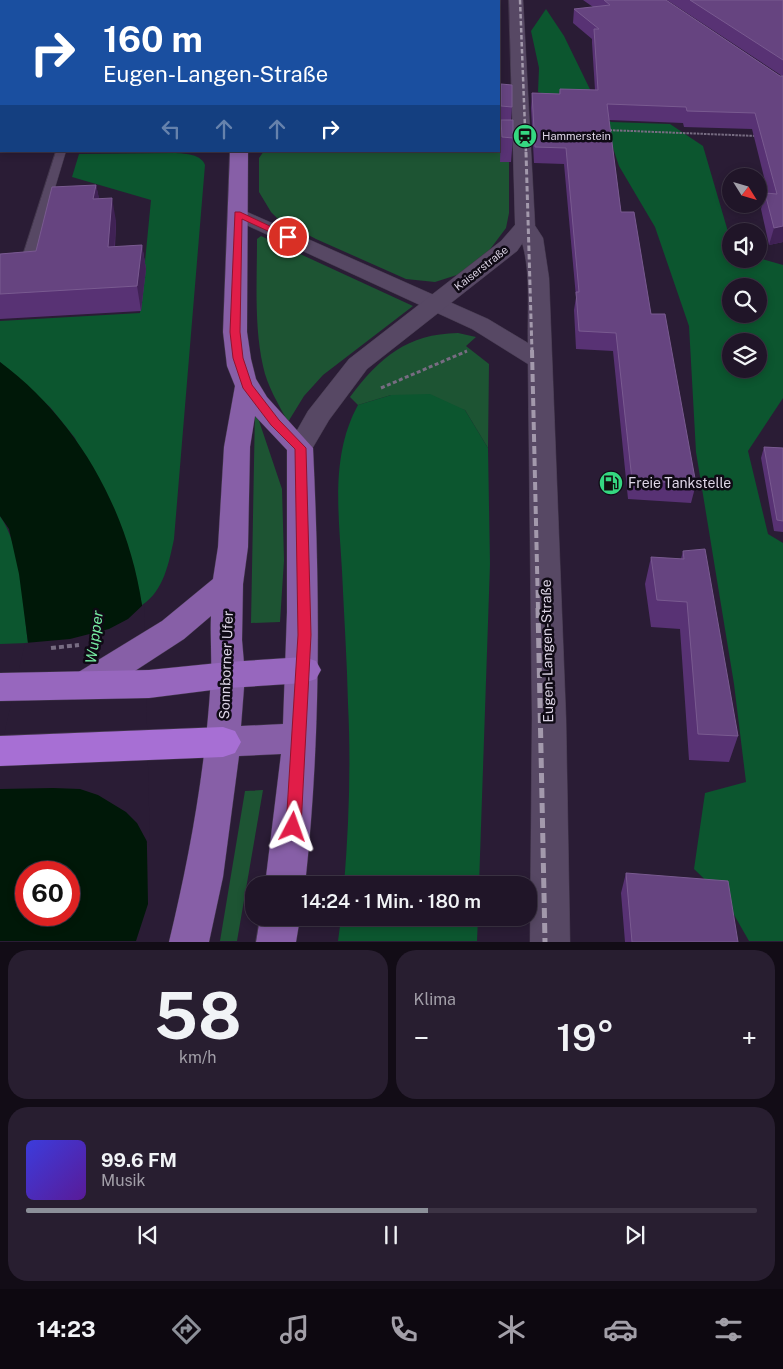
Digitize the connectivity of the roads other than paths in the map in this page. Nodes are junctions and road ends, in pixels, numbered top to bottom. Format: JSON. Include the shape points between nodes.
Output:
{"nodes":[{"id":1,"x":516,"y":0,"type":"edge"},
{"id":2,"x":61,"y":152,"type":"edge"},
{"id":3,"x":239,"y":152,"type":"edge"},
{"id":4,"x":238,"y":214,"type":"junction"},
{"id":5,"x":525,"y":225,"type":"junction"},
{"id":6,"x":26,"y":264,"type":"edge"},
{"id":7,"x":436,"y":304,"type":"junction"},
{"id":8,"x":539,"y":360,"type":"junction"},
{"id":9,"x":247,"y":386,"type":"junction"},
{"id":10,"x":300,"y":448,"type":"junction"},
{"id":11,"x":228,"y":584,"type":"junction"},
{"id":12,"x":304,"y":670,"type":"junction"},
{"id":13,"x":228,"y":675,"type":"junction"},
{"id":14,"x":89,"y":683,"type":"junction"},
{"id":15,"x":0,"y":687,"type":"edge"},
{"id":16,"x":300,"y":738,"type":"junction"},
{"id":17,"x":223,"y":742,"type":"junction"},
{"id":18,"x":0,"y":752,"type":"edge"},
{"id":19,"x":286,"y":876,"type":"edge"},
{"id":20,"x":279,"y":926,"type":"edge"},
{"id":21,"x":189,"y":942,"type":"edge"},
{"id":22,"x":276,"y":942,"type":"edge"},
{"id":23,"x":550,"y":942,"type":"edge"}],
"edges":[{"from":1,"to":5,"type":"street","via":[[514,138]]},
{"from":2,"to":6,"type":"lane"},
{"from":3,"to":4,"type":"main road","name":"Sonnborner Ufer"},
{"from":4,"to":7,"type":"street"},
{"from":4,"to":9,"type":"main road","name":"Sonnborner Ufer","via":[[235,332],[238,358]]},
{"from":5,"to":7,"type":"street","name":"Kaiserstraße","via":[[509,246]]},
{"from":5,"to":8,"type":"street","name":"Eugen-Langen-Straße","via":[[532,238],[538,278]]},
{"from":7,"to":8,"type":"street","via":[[502,337]]},
{"from":7,"to":10,"type":"street","name":"Kaiserstraße","via":[[358,364],[317,417]]},
{"from":8,"to":23,"type":"street","name":"Eugen-Langen-Straße","via":[[549,718]]},
{"from":9,"to":10,"type":"main road","name":"Sonnborner Ufer"},
{"from":9,"to":11,"type":"main road","name":"Sonnborner Ufer","via":[[237,447]]},
{"from":10,"to":12,"type":"main road"},
{"from":11,"to":13,"type":"main road","name":"Sonnborner Ufer"},
{"from":11,"to":14,"type":"main road","via":[[172,630]]},
{"from":12,"to":13,"type":"highway"},
{"from":12,"to":16,"type":"main road"},
{"from":13,"to":14,"type":"highway","via":[[149,684]]},
{"from":13,"to":17,"type":"main road","name":"Sonnborner Ufer"},
{"from":14,"to":15,"type":"highway"},
{"from":16,"to":17,"type":"main road"},
{"from":16,"to":19,"type":"main road"},
{"from":17,"to":18,"type":"highway"},
{"from":17,"to":21,"type":"main road","name":"Sonnborner Ufer","via":[[204,877]]},
{"from":20,"to":22,"type":"main road"}]}
